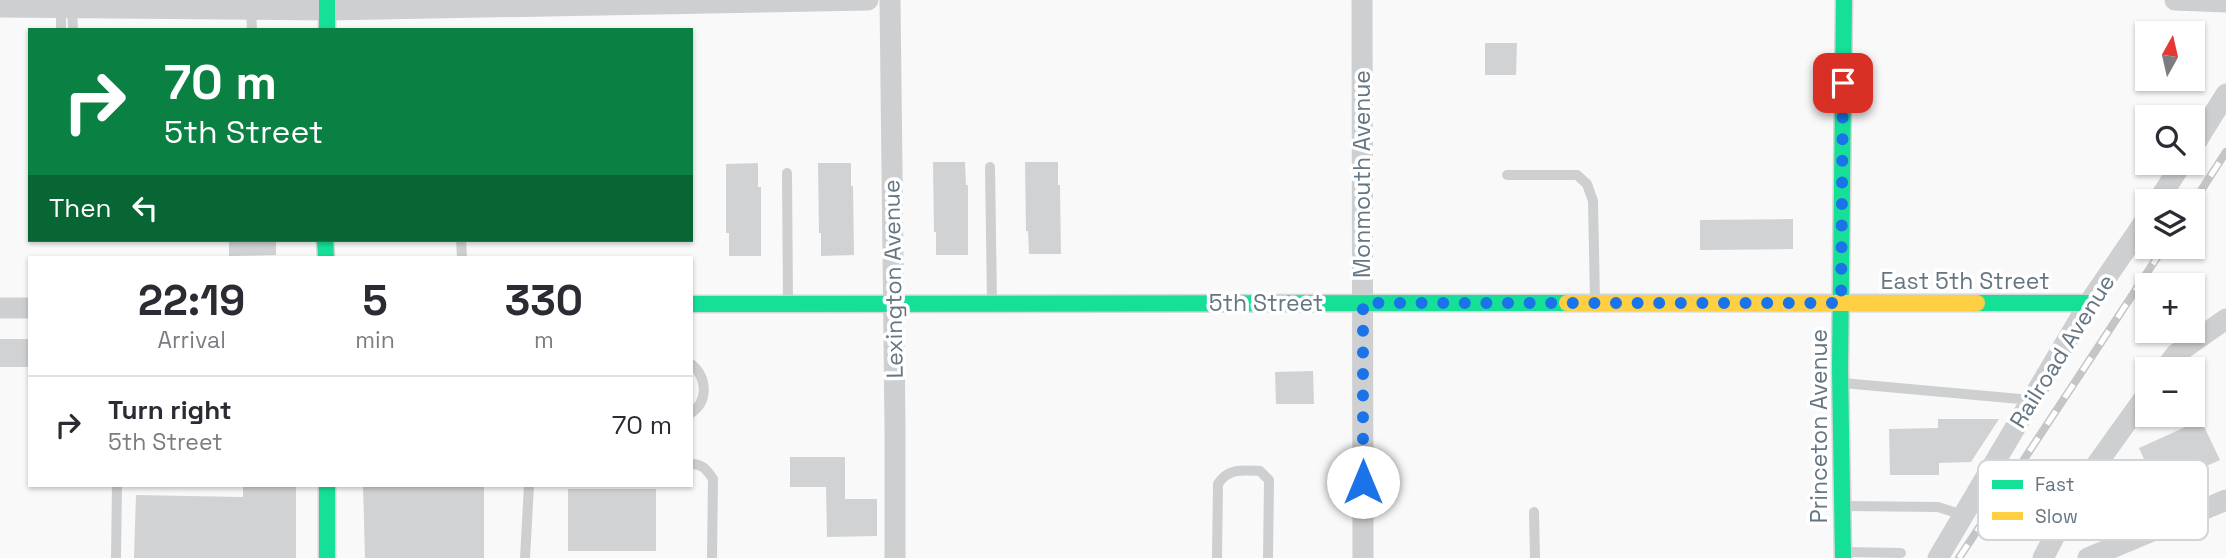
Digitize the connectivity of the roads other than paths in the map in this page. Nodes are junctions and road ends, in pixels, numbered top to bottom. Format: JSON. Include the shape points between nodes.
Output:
{"nodes":[{"id":1,"x":786,"y":0,"type":"edge"},
{"id":2,"x":827,"y":0,"type":"edge"},
{"id":3,"x":869,"y":0,"type":"edge"},
{"id":4,"x":890,"y":0,"type":"edge"},
{"id":5,"x":1362,"y":0,"type":"edge"},
{"id":6,"x":1844,"y":0,"type":"edge"},
{"id":7,"x":2175,"y":0,"type":"edge"},
{"id":8,"x":2226,"y":2,"type":"edge"},
{"id":9,"x":174,"y":4,"type":"edge"},
{"id":10,"x":9,"y":5,"type":"edge"},
{"id":11,"x":67,"y":7,"type":"junction"},
{"id":12,"x":327,"y":13,"type":"edge"},
{"id":13,"x":252,"y":20,"type":"edge"},
{"id":14,"x":62,"y":28,"type":"edge"},
{"id":15,"x":72,"y":28,"type":"edge"},
{"id":16,"x":2226,"y":94,"type":"edge"},
{"id":17,"x":2205,"y":127,"type":"edge"},
{"id":18,"x":990,"y":167,"type":"dead end"},
{"id":19,"x":787,"y":173,"type":"dead end"},
{"id":20,"x":1507,"y":175,"type":"dead end"},
{"id":21,"x":2135,"y":236,"type":"edge"},
{"id":22,"x":893,"y":302,"type":"junction"},
{"id":23,"x":992,"y":302,"type":"junction"},
{"id":24,"x":693,"y":303,"type":"edge"},
{"id":25,"x":788,"y":303,"type":"junction"},
{"id":26,"x":1363,"y":303,"type":"junction"},
{"id":27,"x":1841,"y":303,"type":"junction"},
{"id":28,"x":2089,"y":303,"type":"junction"},
{"id":29,"x":1595,"y":304,"type":"junction"},
{"id":30,"x":0,"y":308,"type":"edge"},
{"id":31,"x":28,"y":308,"type":"edge"},
{"id":32,"x":2226,"y":319,"type":"edge"},
{"id":33,"x":2174,"y":357,"type":"edge"},
{"id":34,"x":693,"y":366,"type":"edge"},
{"id":35,"x":1840,"y":383,"type":"junction"},
{"id":36,"x":2031,"y":400,"type":"junction"},
{"id":37,"x":2135,"y":411,"type":"edge"},
{"id":38,"x":693,"y":412,"type":"edge"},
{"id":39,"x":1996,"y":460,"type":"edge"},
{"id":40,"x":2100,"y":460,"type":"edge"},
{"id":41,"x":693,"y":464,"type":"edge"},
{"id":42,"x":117,"y":487,"type":"edge"},
{"id":43,"x":327,"y":487,"type":"edge"},
{"id":44,"x":528,"y":487,"type":"edge"},
{"id":45,"x":1978,"y":490,"type":"edge"},
{"id":46,"x":2226,"y":500,"type":"edge"},
{"id":47,"x":1842,"y":506,"type":"junction"},
{"id":48,"x":2208,"y":508,"type":"edge"},
{"id":49,"x":1534,"y":512,"type":"dead end"},
{"id":50,"x":1963,"y":515,"type":"junction"},
{"id":51,"x":2052,"y":540,"type":"edge"},
{"id":52,"x":2131,"y":540,"type":"edge"},
{"id":53,"x":1901,"y":553,"type":"dead end"},
{"id":54,"x":1843,"y":555,"type":"edge"},
{"id":55,"x":116,"y":558,"type":"edge"},
{"id":56,"x":327,"y":558,"type":"edge"},
{"id":57,"x":525,"y":558,"type":"edge"},
{"id":58,"x":712,"y":558,"type":"edge"},
{"id":59,"x":895,"y":558,"type":"edge"},
{"id":60,"x":1217,"y":558,"type":"edge"},
{"id":61,"x":1268,"y":558,"type":"edge"},
{"id":62,"x":1363,"y":558,"type":"edge"},
{"id":63,"x":1535,"y":558,"type":"edge"},
{"id":64,"x":1938,"y":558,"type":"edge"},
{"id":65,"x":2043,"y":558,"type":"edge"},
{"id":66,"x":2088,"y":558,"type":"edge"}],
"edges":[{"from":1,"to":2,"type":"street"},
{"from":1,"to":12,"type":"street"},
{"from":2,"to":3,"type":"street"},
{"from":4,"to":22,"type":"street","name":"Lexington Avenue"},
{"from":5,"to":26,"type":"street","name":"Monmouth Avenue"},
{"from":6,"to":27,"type":"street","name":"Princeton Avenue"},
{"from":7,"to":8,"type":"street"},
{"from":9,"to":11,"type":"street"},
{"from":9,"to":13,"type":"street"},
{"from":10,"to":11,"type":"street"},
{"from":11,"to":14,"type":"lane"},
{"from":11,"to":15,"type":"lane"},
{"from":12,"to":13,"type":"street"},
{"from":16,"to":17,"type":"street"},
{"from":18,"to":23,"type":"lane"},
{"from":19,"to":25,"type":"lane"},
{"from":20,"to":29,"type":"lane","via":[[1577,176],[1587,184],[1593,201]]},
{"from":21,"to":28,"type":"street","name":"Railroad Avenue"},
{"from":22,"to":23,"type":"street","name":"5th Street"},
{"from":22,"to":25,"type":"street","name":"5th Street"},
{"from":22,"to":59,"type":"street","name":"Lexington Avenue"},
{"from":23,"to":26,"type":"street","name":"5th Street"},
{"from":24,"to":25,"type":"street","name":"5th Street"},
{"from":26,"to":29,"type":"street","name":"5th Street"},
{"from":26,"to":62,"type":"street","name":"Monmouth Avenue"},
{"from":27,"to":28,"type":"street","name":"East 5th Street"},
{"from":27,"to":29,"type":"street","name":"5th Street"},
{"from":27,"to":35,"type":"street","name":"Princeton Avenue"},
{"from":28,"to":36,"type":"street","name":"Railroad Avenue"},
{"from":30,"to":31,"type":"street"},
{"from":32,"to":33,"type":"street"},
{"from":34,"to":38,"type":"lane","via":[[701,374],[704,399]]},
{"from":35,"to":36,"type":"lane"},
{"from":35,"to":47,"type":"street","name":"Princeton Avenue"},
{"from":36,"to":39,"type":"street","name":"Railroad Avenue"},
{"from":37,"to":40,"type":"street"},
{"from":41,"to":58,"type":"lane","via":[[706,468],[713,479]]},
{"from":42,"to":55,"type":"lane"},
{"from":43,"to":56,"type":"street"},
{"from":44,"to":57,"type":"lane"},
{"from":45,"to":50,"type":"street","name":"Railroad Avenue"},
{"from":46,"to":48,"type":"street"},
{"from":47,"to":50,"type":"lane","via":[[1938,507]]},
{"from":47,"to":54,"type":"street","name":"Princeton Avenue"},
{"from":49,"to":63,"type":"lane"},
{"from":50,"to":64,"type":"street","name":"Railroad Avenue"},
{"from":51,"to":65,"type":"street"},
{"from":52,"to":66,"type":"street"},
{"from":53,"to":54,"type":"lane"},
{"from":60,"to":61,"type":"lane","via":[[1219,484],[1224,475],[1240,469],[1260,471],[1269,480]]}]}
